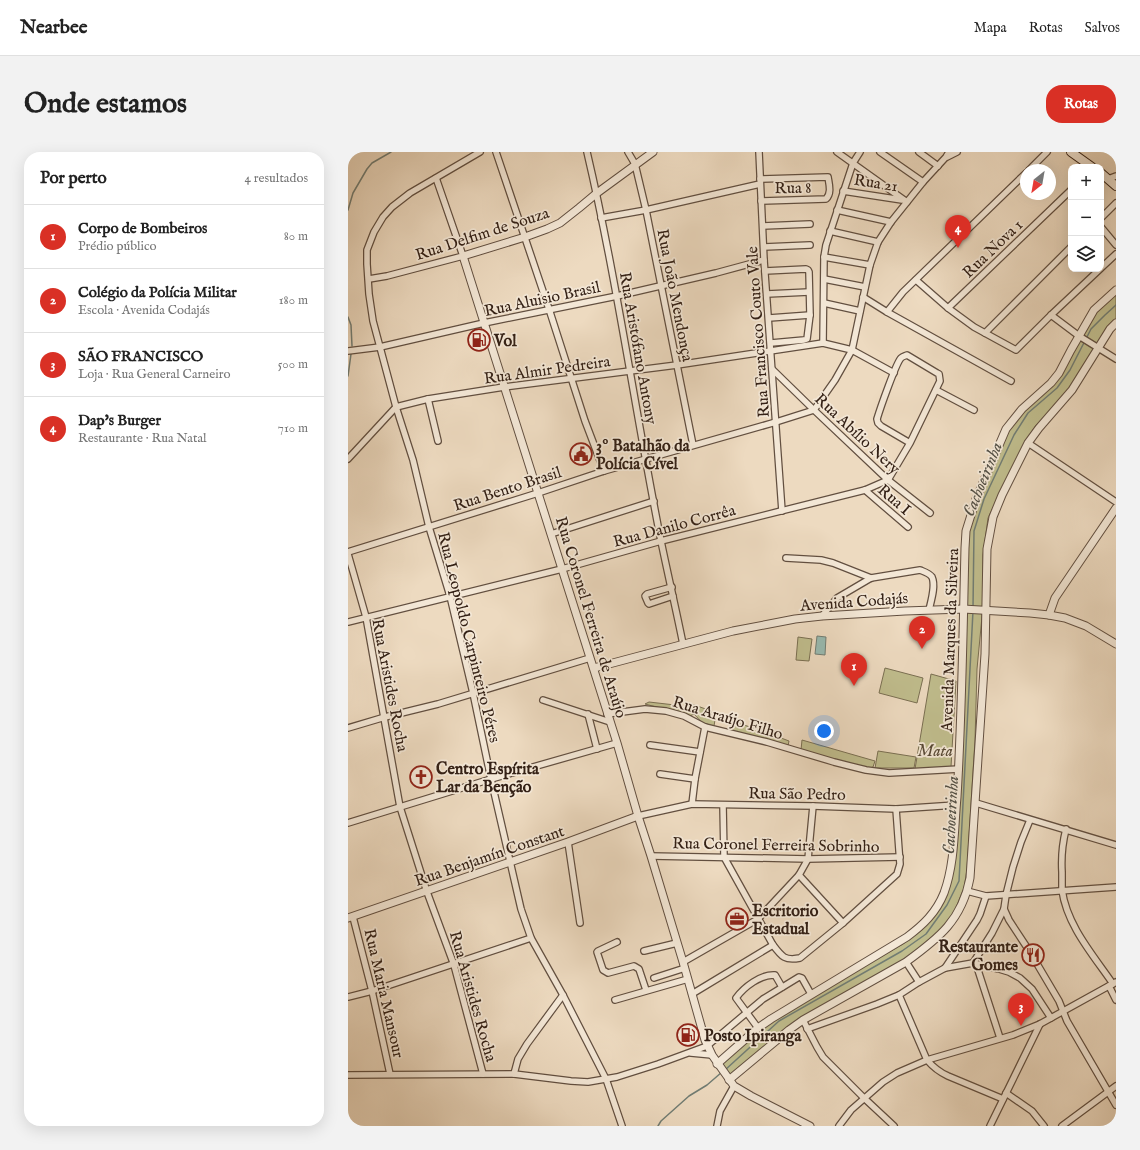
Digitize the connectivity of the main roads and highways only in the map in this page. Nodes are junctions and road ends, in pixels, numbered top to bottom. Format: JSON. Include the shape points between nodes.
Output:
{"nodes":[{"id":1,"x":1070,"y":152,"type":"edge"},
{"id":2,"x":1088,"y":164,"type":"edge"},
{"id":3,"x":1104,"y":176,"type":"edge"},
{"id":4,"x":1116,"y":186,"type":"edge"}],
"edges":[{"from":1,"to":2,"type":"main road"},
{"from":3,"to":4,"type":"main road"}]}
